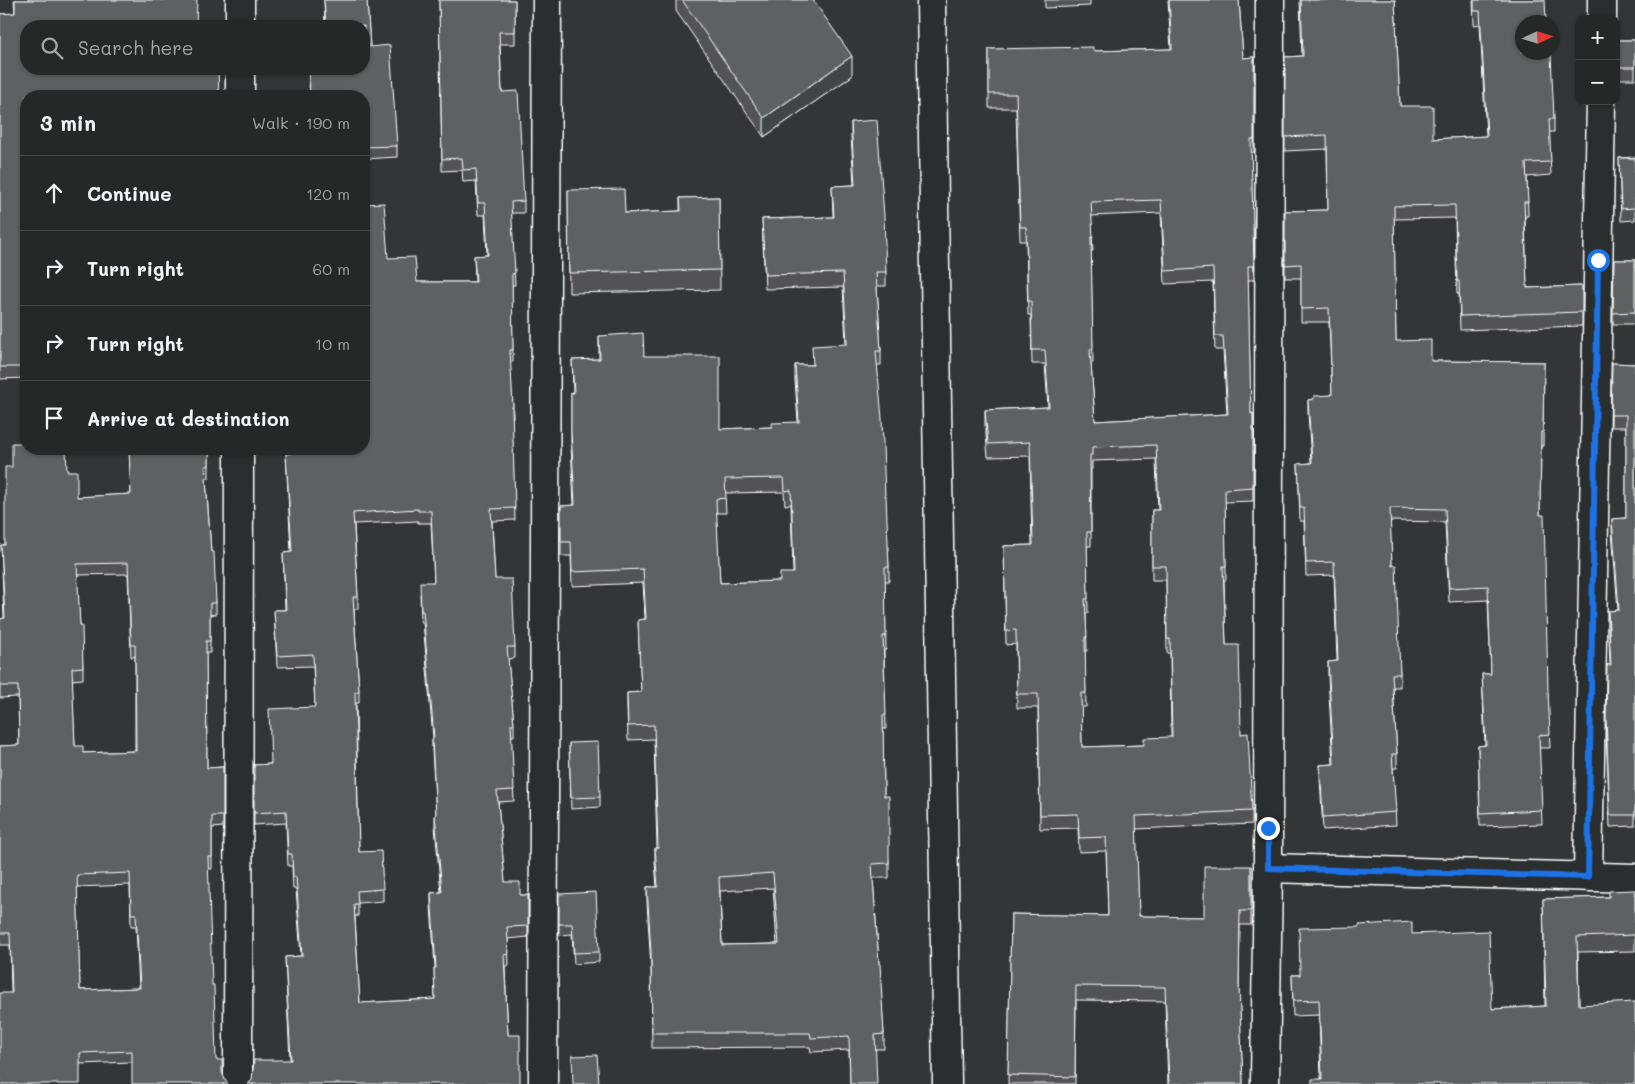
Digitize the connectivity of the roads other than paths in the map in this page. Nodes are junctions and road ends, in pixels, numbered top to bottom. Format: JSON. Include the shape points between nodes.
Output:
{"nodes":[{"id":1,"x":240,"y":0,"type":"edge"},
{"id":2,"x":547,"y":0,"type":"edge"},
{"id":3,"x":931,"y":0,"type":"edge"},
{"id":4,"x":1270,"y":0,"type":"edge"},
{"id":5,"x":1602,"y":0,"type":"edge"},
{"id":6,"x":1602,"y":15,"type":"edge"},
{"id":7,"x":240,"y":20,"type":"edge"},
{"id":8,"x":240,"y":75,"type":"edge"},
{"id":9,"x":240,"y":90,"type":"edge"},
{"id":10,"x":1601,"y":105,"type":"edge"},
{"id":11,"x":239,"y":455,"type":"edge"},
{"id":12,"x":1268,"y":868,"type":"junction"},
{"id":13,"x":1588,"y":877,"type":"junction"},
{"id":14,"x":1635,"y":878,"type":"edge"},
{"id":15,"x":238,"y":1084,"type":"edge"},
{"id":16,"x":544,"y":1084,"type":"edge"},
{"id":17,"x":948,"y":1084,"type":"edge"},
{"id":18,"x":1265,"y":1084,"type":"edge"}],
"edges":[{"from":1,"to":7,"type":"street"},
{"from":2,"to":16,"type":"street"},
{"from":3,"to":17,"type":"street"},
{"from":4,"to":12,"type":"street"},
{"from":5,"to":6,"type":"street"},
{"from":8,"to":9,"type":"street"},
{"from":10,"to":13,"type":"street"},
{"from":11,"to":15,"type":"street"},
{"from":12,"to":13,"type":"street"},
{"from":12,"to":18,"type":"street"},
{"from":13,"to":14,"type":"street"}]}
